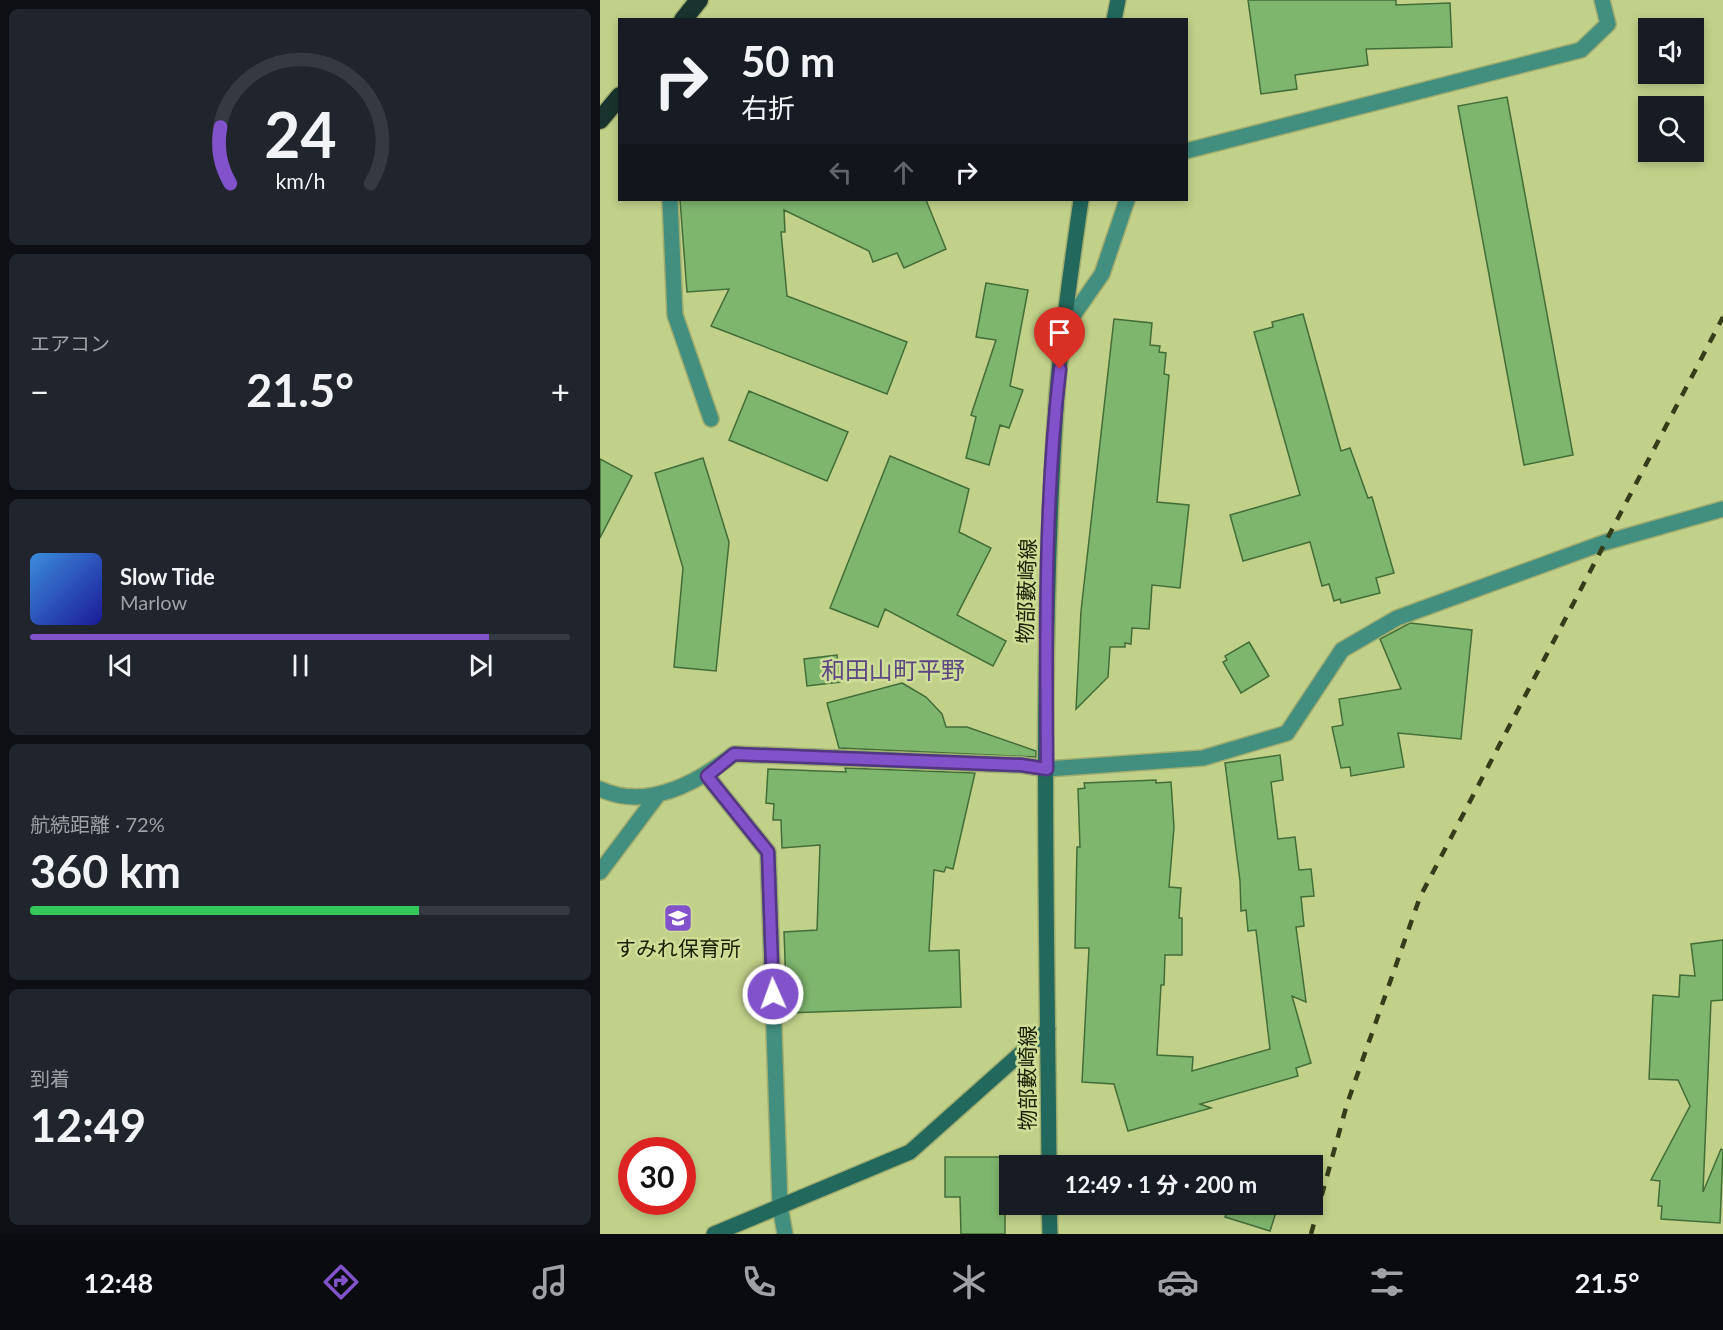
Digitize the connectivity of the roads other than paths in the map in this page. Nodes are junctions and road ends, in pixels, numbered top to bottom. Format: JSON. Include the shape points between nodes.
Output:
{"nodes":[{"id":1,"x":699,"y":0,"type":"edge"},
{"id":2,"x":1118,"y":0,"type":"edge"},
{"id":3,"x":1602,"y":0,"type":"edge"},
{"id":4,"x":685,"y":18,"type":"edge"},
{"id":5,"x":1114,"y":18,"type":"edge"},
{"id":6,"x":618,"y":99,"type":"edge"},
{"id":7,"x":606,"y":114,"type":"edge"},
{"id":8,"x":1188,"y":150,"type":"edge"},
{"id":9,"x":670,"y":201,"type":"edge"},
{"id":10,"x":1081,"y":201,"type":"edge"},
{"id":11,"x":1127,"y":201,"type":"edge"},
{"id":12,"x":1065,"y":327,"type":"junction"},
{"id":13,"x":711,"y":419,"type":"dead end"},
{"id":14,"x":1723,"y":509,"type":"edge"},
{"id":15,"x":1047,"y":769,"type":"junction"},
{"id":16,"x":707,"y":776,"type":"junction"},
{"id":17,"x":600,"y":789,"type":"edge"},
{"id":18,"x":657,"y":796,"type":"junction"},
{"id":19,"x":600,"y":872,"type":"edge"},
{"id":20,"x":1048,"y":1029,"type":"junction"},
{"id":21,"x":1049,"y":1155,"type":"edge"},
{"id":22,"x":780,"y":1206,"type":"junction"},
{"id":23,"x":1049,"y":1215,"type":"edge"},
{"id":24,"x":714,"y":1234,"type":"edge"},
{"id":25,"x":785,"y":1234,"type":"edge"},
{"id":26,"x":1050,"y":1234,"type":"edge"}],
"edges":[{"from":1,"to":4,"type":"highway"},
{"from":2,"to":5,"type":"main road"},
{"from":3,"to":8,"type":"street","via":[[1608,24],[1581,50]]},
{"from":6,"to":7,"type":"highway"},
{"from":9,"to":13,"type":"street","via":[[675,315]]},
{"from":10,"to":12,"type":"main road","name":"物部藪崎線"},
{"from":11,"to":12,"type":"street","via":[[1102,274]]},
{"from":12,"to":15,"type":"main road","name":"物部藪崎線","via":[[1050,514]]},
{"from":14,"to":15,"type":"street","via":[[1603,543],[1397,618],[1342,650],[1287,733],[1203,758]]},
{"from":15,"to":16,"type":"street","via":[[734,754]]},
{"from":15,"to":20,"type":"main road","name":"物部藪崎線"},
{"from":16,"to":18,"type":"street"},
{"from":16,"to":22,"type":"street","via":[[768,852]]},
{"from":17,"to":18,"type":"street","via":[[611,794]]},
{"from":18,"to":19,"type":"street"},
{"from":20,"to":21,"type":"main road","name":"物部藪崎線"},
{"from":20,"to":22,"type":"main road","via":[[910,1152]]},
{"from":22,"to":24,"type":"main road"},
{"from":22,"to":25,"type":"street"},
{"from":23,"to":26,"type":"main road"}]}
